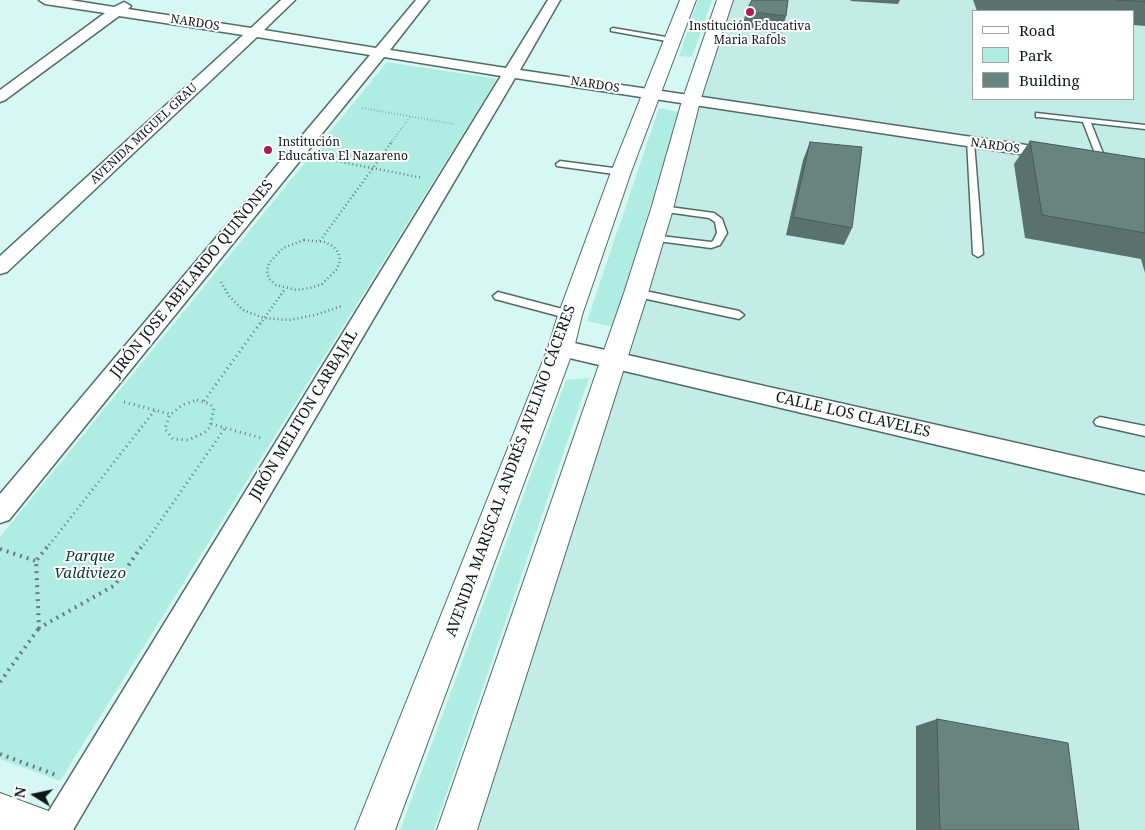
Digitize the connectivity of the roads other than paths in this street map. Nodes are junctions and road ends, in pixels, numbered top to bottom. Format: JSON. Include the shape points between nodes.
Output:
{"nodes":[{"id":1,"x":45,"y":0,"type":"edge"},
{"id":2,"x":133,"y":0,"type":"edge"},
{"id":3,"x":289,"y":0,"type":"edge"},
{"id":4,"x":423,"y":0,"type":"edge"},
{"id":5,"x":554,"y":0,"type":"edge"},
{"id":6,"x":688,"y":0,"type":"edge"},
{"id":7,"x":725,"y":0,"type":"edge"},
{"id":8,"x":118,"y":11,"type":"junction"},
{"id":9,"x":613,"y":30,"type":"dead end"},
{"id":10,"x":254,"y":32,"type":"junction"},
{"id":11,"x":672,"y":40,"type":"junction"},
{"id":12,"x":380,"y":51,"type":"junction"},
{"id":13,"x":510,"y":71,"type":"junction"},
{"id":14,"x":651,"y":94,"type":"junction"},
{"id":15,"x":0,"y":97,"type":"edge"},
{"id":16,"x":692,"y":100,"type":"junction"},
{"id":17,"x":1039,"y":115,"type":"dead end"},
{"id":18,"x":1086,"y":120,"type":"junction"},
{"id":19,"x":1145,"y":127,"type":"edge"},
{"id":20,"x":970,"y":142,"type":"junction"},
{"id":21,"x":1064,"y":155,"type":"edge"},
{"id":22,"x":1083,"y":158,"type":"edge"},
{"id":23,"x":1102,"y":161,"type":"junction"},
{"id":24,"x":1119,"y":163,"type":"edge"},
{"id":25,"x":560,"y":164,"type":"dead end"},
{"id":26,"x":621,"y":172,"type":"junction"},
{"id":27,"x":662,"y":209,"type":"junction"},
{"id":28,"x":653,"y":238,"type":"junction"},
{"id":29,"x":978,"y":254,"type":"dead end"},
{"id":30,"x":0,"y":267,"type":"edge"},
{"id":31,"x":636,"y":293,"type":"junction"},
{"id":32,"x":498,"y":296,"type":"dead end"},
{"id":33,"x":570,"y":315,"type":"junction"},
{"id":34,"x":739,"y":315,"type":"dead end"},
{"id":35,"x":561,"y":348,"type":"junction"},
{"id":36,"x":613,"y":360,"type":"junction"},
{"id":37,"x":1100,"y":422,"type":"dead end"},
{"id":38,"x":1145,"y":431,"type":"edge"},
{"id":39,"x":1145,"y":483,"type":"edge"},
{"id":40,"x":0,"y":512,"type":"edge"},
{"id":41,"x":0,"y":812,"type":"edge"},
{"id":42,"x":48,"y":830,"type":"edge"},
{"id":43,"x":55,"y":830,"type":"edge"},
{"id":44,"x":375,"y":830,"type":"edge"},
{"id":45,"x":457,"y":830,"type":"edge"}],
"edges":[{"from":1,"to":8,"type":"street","name":"NARDOS"},
{"from":2,"to":8,"type":"street"},
{"from":3,"to":10,"type":"street","name":"AVENIDA MIGUEL GRAU"},
{"from":4,"to":12,"type":"street","name":"JIRÓN JOSE ABELARDO QUIÑONES"},
{"from":5,"to":13,"type":"street","name":"JIRÓN MELITON CARBAJAL"},
{"from":6,"to":11,"type":"street","name":"AVENIDA MARISCAL ANDRÉS AVELINO CÁCERES"},
{"from":7,"to":16,"type":"street"},
{"from":8,"to":10,"type":"street","name":"NARDOS"},
{"from":8,"to":15,"type":"street"},
{"from":9,"to":11,"type":"lane"},
{"from":10,"to":12,"type":"street","name":"NARDOS"},
{"from":10,"to":30,"type":"street","name":"AVENIDA MIGUEL GRAU"},
{"from":11,"to":14,"type":"street","name":"AVENIDA MARISCAL ANDRÉS AVELINO CÁCERES"},
{"from":12,"to":13,"type":"street","name":"NARDOS"},
{"from":12,"to":40,"type":"street","name":"JIRÓN JOSE ABELARDO QUIÑONES"},
{"from":13,"to":14,"type":"street","name":"NARDOS"},
{"from":13,"to":43,"type":"street","name":"JIRÓN MELITON CARBAJAL"},
{"from":14,"to":16,"type":"street","name":"NARDOS"},
{"from":14,"to":26,"type":"street","name":"AVENIDA MARISCAL ANDRÉS AVELINO CÁCERES"},
{"from":16,"to":20,"type":"street","name":"NARDOS"},
{"from":16,"to":27,"type":"street"},
{"from":17,"to":18,"type":"lane"},
{"from":18,"to":19,"type":"lane"},
{"from":18,"to":23,"type":"lane"},
{"from":20,"to":21,"type":"street","name":"NARDOS"},
{"from":20,"to":29,"type":"lane"},
{"from":22,"to":23,"type":"street"},
{"from":23,"to":24,"type":"street"},
{"from":25,"to":26,"type":"lane"},
{"from":26,"to":33,"type":"street","name":"AVENIDA MARISCAL ANDRÉS AVELINO CÁCERES"},
{"from":27,"to":28,"type":"street"},
{"from":27,"to":28,"type":"lane","via":[[711,215],[720,221],[722,233],[717,243],[711,246]]},
{"from":28,"to":31,"type":"street"},
{"from":31,"to":34,"type":"lane"},
{"from":31,"to":36,"type":"street"},
{"from":32,"to":33,"type":"lane"},
{"from":33,"to":35,"type":"street","name":"AVENIDA MARISCAL ANDRÉS AVELINO CÁCERES"},
{"from":35,"to":36,"type":"street","name":"CALLE LOS CLAVELES"},
{"from":35,"to":44,"type":"street","name":"AVENIDA MARISCAL ANDRÉS AVELINO CÁCERES"},
{"from":36,"to":39,"type":"street","name":"CALLE LOS CLAVELES"},
{"from":36,"to":45,"type":"street"},
{"from":37,"to":38,"type":"lane"},
{"from":41,"to":42,"type":"street"}]}
